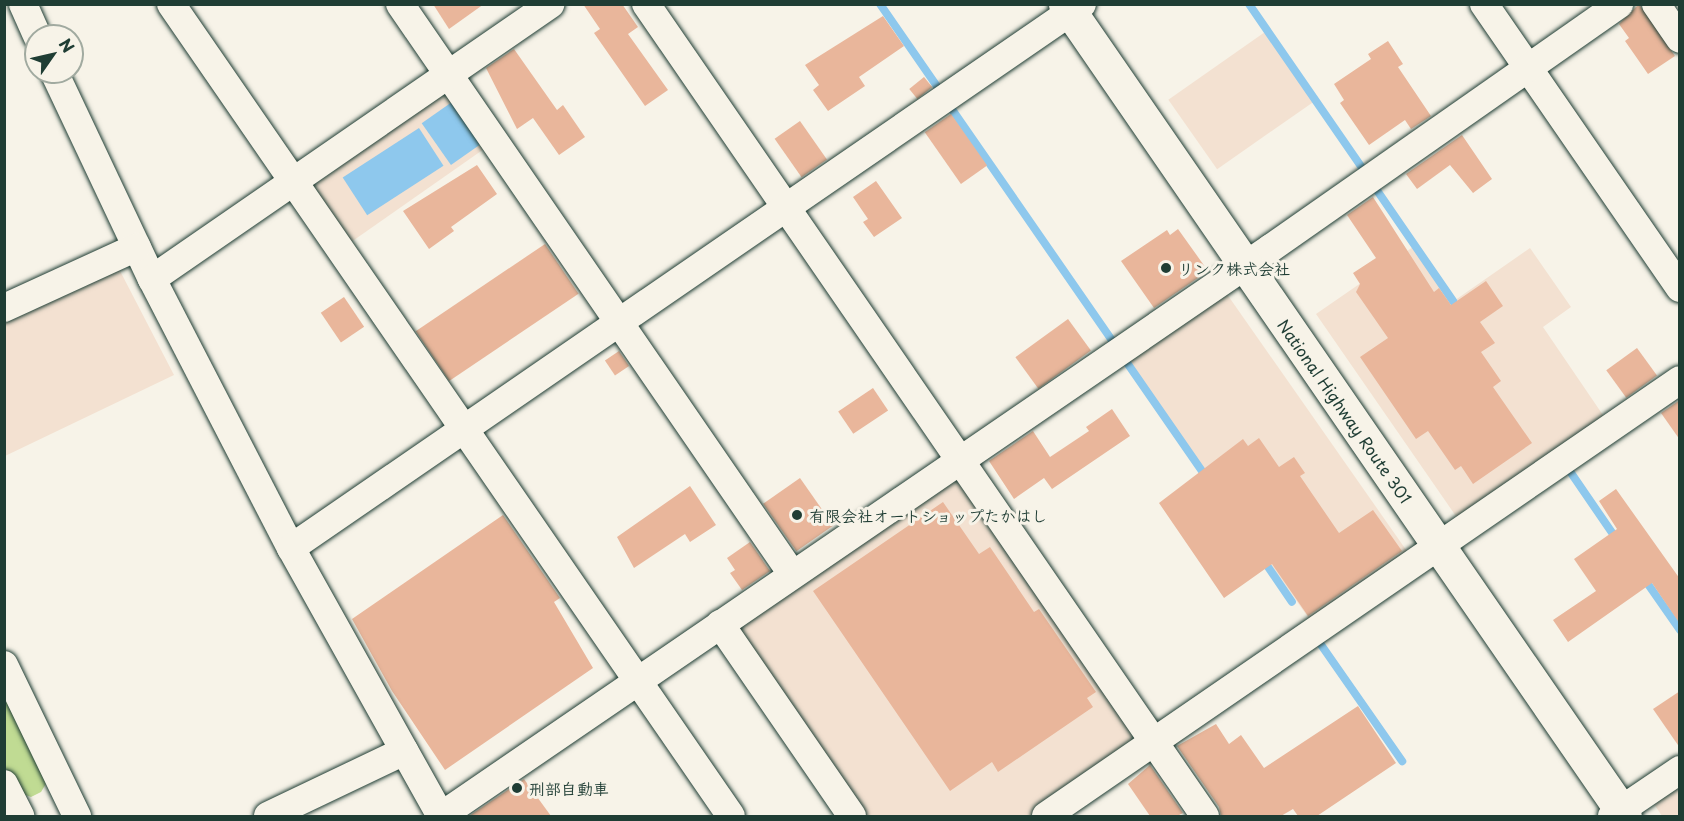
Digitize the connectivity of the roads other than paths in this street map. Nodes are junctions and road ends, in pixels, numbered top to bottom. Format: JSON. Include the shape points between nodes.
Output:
{"nodes":[{"id":1,"x":23,"y":4,"type":"edge"},
{"id":2,"x":171,"y":4,"type":"edge"},
{"id":3,"x":400,"y":4,"type":"edge"},
{"id":4,"x":550,"y":4,"type":"edge"},
{"id":5,"x":646,"y":4,"type":"edge"},
{"id":6,"x":1484,"y":4,"type":"edge"},
{"id":7,"x":1619,"y":4,"type":"edge"},
{"id":8,"x":1656,"y":4,"type":"edge"},
{"id":9,"x":1072,"y":7,"type":"edge"},
{"id":10,"x":32,"y":24,"type":"edge"},
{"id":11,"x":1680,"y":39,"type":"edge"},
{"id":12,"x":1527,"y":67,"type":"junction"},
{"id":13,"x":448,"y":75,"type":"junction"},
{"id":14,"x":60,"y":84,"type":"edge"},
{"id":15,"x":294,"y":181,"type":"junction"},
{"id":16,"x":786,"y":208,"type":"junction"},
{"id":17,"x":137,"y":247,"type":"junction"},
{"id":18,"x":1244,"y":264,"type":"junction"},
{"id":19,"x":152,"y":279,"type":"junction"},
{"id":20,"x":1680,"y":288,"type":"edge"},
{"id":21,"x":4,"y":308,"type":"edge"},
{"id":22,"x":619,"y":323,"type":"junction"},
{"id":23,"x":1680,"y":380,"type":"edge"},
{"id":24,"x":465,"y":429,"type":"junction"},
{"id":25,"x":959,"y":459,"type":"junction"},
{"id":26,"x":1439,"y":546,"type":"junction"},
{"id":27,"x":291,"y":548,"type":"junction"},
{"id":28,"x":792,"y":574,"type":"junction"},
{"id":29,"x":720,"y":624,"type":"junction"},
{"id":30,"x":4,"y":665,"type":"edge"},
{"id":31,"x":637,"y":680,"type":"junction"},
{"id":32,"x":1154,"y":742,"type":"junction"},
{"id":33,"x":404,"y":751,"type":"junction"},
{"id":34,"x":1680,"y":770,"type":"edge"},
{"id":35,"x":4,"y":784,"type":"edge"},
{"id":36,"x":1619,"y":814,"type":"edge"},
{"id":37,"x":21,"y":816,"type":"edge"},
{"id":38,"x":77,"y":816,"type":"edge"},
{"id":39,"x":268,"y":816,"type":"edge"},
{"id":40,"x":441,"y":816,"type":"edge"},
{"id":41,"x":731,"y":816,"type":"edge"},
{"id":42,"x":852,"y":816,"type":"edge"},
{"id":43,"x":1046,"y":816,"type":"edge"},
{"id":44,"x":1205,"y":816,"type":"edge"}],
"edges":[{"from":1,"to":10,"type":"street"},
{"from":2,"to":15,"type":"street"},
{"from":3,"to":13,"type":"street"},
{"from":4,"to":13,"type":"street"},
{"from":5,"to":16,"type":"street"},
{"from":6,"to":12,"type":"street"},
{"from":7,"to":12,"type":"street"},
{"from":8,"to":11,"type":"street"},
{"from":9,"to":16,"type":"street"},
{"from":9,"to":18,"type":"highway","name":"National Highway Route 301"},
{"from":12,"to":18,"type":"street"},
{"from":12,"to":20,"type":"street"},
{"from":13,"to":15,"type":"street"},
{"from":13,"to":22,"type":"street"},
{"from":14,"to":17,"type":"street"},
{"from":15,"to":19,"type":"street"},
{"from":15,"to":24,"type":"street"},
{"from":16,"to":22,"type":"street"},
{"from":16,"to":25,"type":"street"},
{"from":17,"to":19,"type":"street"},
{"from":17,"to":21,"type":"street"},
{"from":18,"to":25,"type":"street"},
{"from":18,"to":26,"type":"highway","name":"National Highway Route 301"},
{"from":19,"to":27,"type":"street"},
{"from":22,"to":24,"type":"street"},
{"from":22,"to":28,"type":"street"},
{"from":23,"to":26,"type":"street"},
{"from":24,"to":27,"type":"street"},
{"from":24,"to":31,"type":"street"},
{"from":25,"to":28,"type":"street"},
{"from":25,"to":32,"type":"street"},
{"from":26,"to":32,"type":"street"},
{"from":26,"to":36,"type":"highway","name":"National Highway Route 301"},
{"from":27,"to":33,"type":"street"},
{"from":28,"to":29,"type":"street"},
{"from":29,"to":31,"type":"street"},
{"from":29,"to":42,"type":"street"},
{"from":30,"to":38,"type":"street"},
{"from":31,"to":40,"type":"street"},
{"from":31,"to":41,"type":"street"},
{"from":32,"to":43,"type":"street"},
{"from":32,"to":44,"type":"street"},
{"from":33,"to":39,"type":"street"},
{"from":33,"to":40,"type":"street"},
{"from":34,"to":36,"type":"street"},
{"from":35,"to":37,"type":"street"}]}
